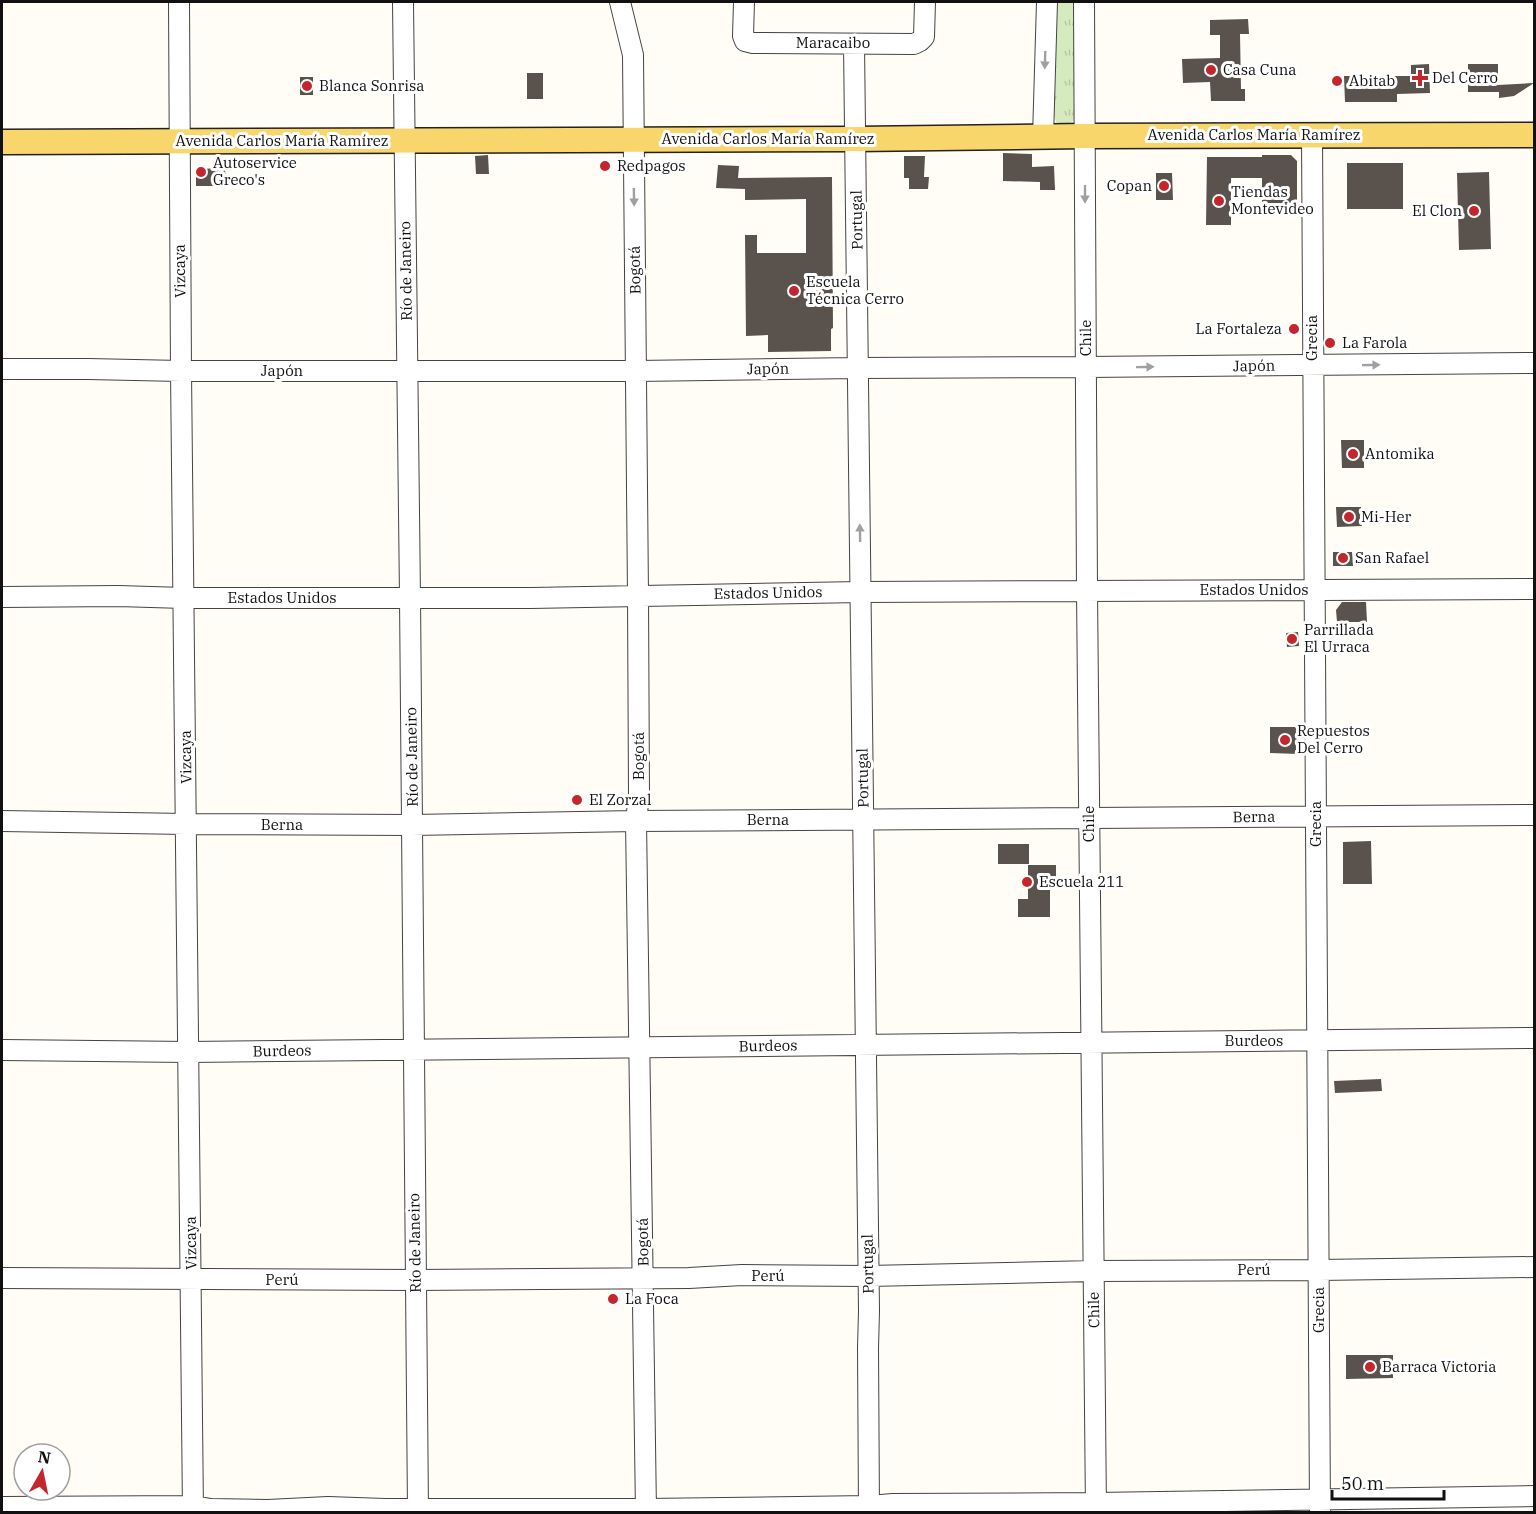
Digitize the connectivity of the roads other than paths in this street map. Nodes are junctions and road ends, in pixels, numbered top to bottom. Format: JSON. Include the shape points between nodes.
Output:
{"nodes":[{"id":1,"x":179,"y":2,"type":"edge"},
{"id":2,"x":403,"y":2,"type":"edge"},
{"id":3,"x":620,"y":2,"type":"edge"},
{"id":4,"x":744,"y":2,"type":"edge"},
{"id":5,"x":926,"y":2,"type":"edge"},
{"id":6,"x":1047,"y":2,"type":"edge"},
{"id":7,"x":1084,"y":2,"type":"edge"},
{"id":8,"x":854,"y":44,"type":"junction"},
{"id":9,"x":1312,"y":135,"type":"junction"},
{"id":10,"x":1534,"y":135,"type":"edge"},
{"id":11,"x":1084,"y":136,"type":"junction"},
{"id":12,"x":1043,"y":137,"type":"junction"},
{"id":13,"x":634,"y":139,"type":"junction"},
{"id":14,"x":856,"y":139,"type":"junction"},
{"id":15,"x":405,"y":140,"type":"junction"},
{"id":16,"x":179,"y":141,"type":"junction"},
{"id":17,"x":2,"y":142,"type":"edge"},
{"id":18,"x":1534,"y":363,"type":"edge"},
{"id":19,"x":1312,"y":365,"type":"junction"},
{"id":20,"x":858,"y":368,"type":"junction"},
{"id":21,"x":1086,"y":368,"type":"junction"},
{"id":22,"x":2,"y":369,"type":"edge"},
{"id":23,"x":181,"y":371,"type":"junction"},
{"id":24,"x":407,"y":371,"type":"junction"},
{"id":25,"x":636,"y":371,"type":"junction"},
{"id":26,"x":1534,"y":589,"type":"edge"},
{"id":27,"x":1087,"y":590,"type":"junction"},
{"id":28,"x":1315,"y":590,"type":"junction"},
{"id":29,"x":861,"y":592,"type":"junction"},
{"id":30,"x":638,"y":595,"type":"junction"},
{"id":31,"x":2,"y":597,"type":"edge"},
{"id":32,"x":410,"y":597,"type":"junction"},
{"id":33,"x":184,"y":598,"type":"junction"},
{"id":34,"x":1534,"y":815,"type":"edge"},
{"id":35,"x":1316,"y":816,"type":"junction"},
{"id":36,"x":1089,"y":819,"type":"junction"},
{"id":37,"x":863,"y":820,"type":"junction"},
{"id":38,"x":2,"y":821,"type":"edge"},
{"id":39,"x":636,"y":821,"type":"junction"},
{"id":40,"x":186,"y":824,"type":"junction"},
{"id":41,"x":412,"y":825,"type":"junction"},
{"id":42,"x":1534,"y":1038,"type":"edge"},
{"id":43,"x":1317,"y":1040,"type":"junction"},
{"id":44,"x":1091,"y":1042,"type":"junction"},
{"id":45,"x":865,"y":1045,"type":"junction"},
{"id":46,"x":639,"y":1047,"type":"junction"},
{"id":47,"x":2,"y":1050,"type":"edge"},
{"id":48,"x":413,"y":1050,"type":"junction"},
{"id":49,"x":189,"y":1052,"type":"junction"},
{"id":50,"x":1534,"y":1267,"type":"edge"},
{"id":51,"x":1319,"y":1270,"type":"junction"},
{"id":52,"x":1094,"y":1271,"type":"junction"},
{"id":53,"x":868,"y":1276,"type":"junction"},
{"id":54,"x":2,"y":1278,"type":"edge"},
{"id":55,"x":643,"y":1278,"type":"junction"},
{"id":56,"x":191,"y":1280,"type":"junction"},
{"id":57,"x":416,"y":1280,"type":"junction"},
{"id":58,"x":1534,"y":1496,"type":"edge"},
{"id":59,"x":1320,"y":1506,"type":"edge"},
{"id":60,"x":2,"y":1508,"type":"edge"},
{"id":61,"x":1096,"y":1508,"type":"edge"},
{"id":62,"x":193,"y":1509,"type":"edge"},
{"id":63,"x":869,"y":1509,"type":"edge"},
{"id":64,"x":418,"y":1510,"type":"edge"},
{"id":65,"x":646,"y":1511,"type":"edge"}],
"edges":[{"from":1,"to":16,"type":"street","name":"Vizcaya"},
{"from":2,"to":15,"type":"street","name":"Río de Janeiro"},
{"from":3,"to":13,"type":"street","name":"Bogotá","via":[[633,55]]},
{"from":4,"to":8,"type":"street","name":"Maracaibo","via":[[745,41]]},
{"from":5,"to":8,"type":"street","name":"Maracaibo","via":[[924,37],[920,41]]},
{"from":6,"to":12,"type":"street","one_way":true},
{"from":7,"to":11,"type":"street","name":"Chile"},
{"from":8,"to":14,"type":"street","name":"Portugal"},
{"from":9,"to":10,"type":"main road","name":"Avenida Carlos María Ramírez"},
{"from":9,"to":11,"type":"main road","name":"Avenida Carlos María Ramírez"},
{"from":9,"to":19,"type":"street","name":"Grecia"},
{"from":11,"to":12,"type":"main road","name":"Avenida Carlos María Ramírez"},
{"from":11,"to":21,"type":"street","name":"Chile","one_way":true},
{"from":12,"to":14,"type":"main road","name":"Avenida Carlos María Ramírez"},
{"from":13,"to":14,"type":"main road","name":"Avenida Carlos María Ramírez"},
{"from":13,"to":15,"type":"main road","name":"Avenida Carlos María Ramírez"},
{"from":13,"to":25,"type":"street","name":"Bogotá","one_way":true},
{"from":14,"to":20,"type":"street","name":"Portugal"},
{"from":15,"to":16,"type":"main road","name":"Avenida Carlos María Ramírez"},
{"from":15,"to":24,"type":"street","name":"Río de Janeiro"},
{"from":16,"to":17,"type":"main road","name":"Avenida Carlos María Ramírez"},
{"from":16,"to":23,"type":"street","name":"Vizcaya"},
{"from":19,"to":18,"type":"street","name":"Japón","one_way":true},
{"from":21,"to":19,"type":"street","name":"Japón","one_way":true},
{"from":19,"to":28,"type":"street","name":"Grecia"},
{"from":20,"to":21,"type":"street","name":"Japón"},
{"from":20,"to":25,"type":"street","name":"Japón"},
{"from":29,"to":20,"type":"street","name":"Portugal","one_way":true},
{"from":21,"to":27,"type":"street","name":"Chile"},
{"from":22,"to":23,"type":"street","name":"Japón"},
{"from":23,"to":24,"type":"street","name":"Japón"},
{"from":23,"to":33,"type":"street","name":"Vizcaya"},
{"from":24,"to":25,"type":"street","name":"Japón"},
{"from":24,"to":32,"type":"street","name":"Río de Janeiro"},
{"from":25,"to":30,"type":"street","name":"Bogotá"},
{"from":26,"to":28,"type":"street","name":"Estados Unidos"},
{"from":27,"to":28,"type":"street","name":"Estados Unidos"},
{"from":27,"to":29,"type":"street","name":"Estados Unidos"},
{"from":27,"to":36,"type":"street","name":"Chile"},
{"from":28,"to":35,"type":"street","name":"Grecia"},
{"from":29,"to":30,"type":"street","name":"Estados Unidos"},
{"from":29,"to":37,"type":"street","name":"Portugal"},
{"from":30,"to":32,"type":"street","name":"Estados Unidos"},
{"from":30,"to":39,"type":"street","name":"Bogotá"},
{"from":31,"to":33,"type":"street","name":"Estados Unidos"},
{"from":32,"to":33,"type":"street","name":"Estados Unidos"},
{"from":32,"to":41,"type":"street","name":"Río de Janeiro"},
{"from":33,"to":40,"type":"street","name":"Vizcaya"},
{"from":34,"to":35,"type":"street","name":"Berna"},
{"from":35,"to":36,"type":"street","name":"Berna"},
{"from":35,"to":43,"type":"street","name":"Grecia"},
{"from":36,"to":37,"type":"street","name":"Berna"},
{"from":36,"to":44,"type":"street","name":"Chile"},
{"from":37,"to":39,"type":"street","name":"Berna"},
{"from":37,"to":45,"type":"street","name":"Portugal"},
{"from":38,"to":40,"type":"street","name":"Berna"},
{"from":39,"to":41,"type":"street","name":"Berna"},
{"from":39,"to":46,"type":"street","name":"Bogotá"},
{"from":40,"to":41,"type":"street","name":"Berna"},
{"from":40,"to":49,"type":"street","name":"Vizcaya"},
{"from":41,"to":48,"type":"street","name":"Río de Janeiro"},
{"from":42,"to":43,"type":"street","name":"Burdeos"},
{"from":43,"to":44,"type":"street","name":"Burdeos"},
{"from":43,"to":51,"type":"street","name":"Grecia"},
{"from":44,"to":45,"type":"street","name":"Burdeos"},
{"from":44,"to":52,"type":"street","name":"Chile"},
{"from":45,"to":46,"type":"street","name":"Burdeos"},
{"from":45,"to":53,"type":"street","name":"Portugal"},
{"from":46,"to":48,"type":"street","name":"Burdeos"},
{"from":46,"to":55,"type":"street","name":"Bogotá"},
{"from":47,"to":49,"type":"street","name":"Burdeos"},
{"from":48,"to":49,"type":"street","name":"Burdeos"},
{"from":48,"to":57,"type":"street","name":"Río de Janeiro"},
{"from":49,"to":56,"type":"street","name":"Vizcaya"},
{"from":50,"to":51,"type":"street","name":"Perú"},
{"from":51,"to":52,"type":"street","name":"Perú"},
{"from":51,"to":59,"type":"street","name":"Grecia"},
{"from":52,"to":53,"type":"street","name":"Perú"},
{"from":52,"to":61,"type":"street","name":"Chile"},
{"from":53,"to":55,"type":"street","name":"Perú"},
{"from":53,"to":63,"type":"street","name":"Portugal"},
{"from":54,"to":56,"type":"street","name":"Perú"},
{"from":55,"to":57,"type":"street","name":"Perú"},
{"from":55,"to":65,"type":"street","name":"Bogotá"},
{"from":56,"to":57,"type":"street","name":"Perú"},
{"from":56,"to":62,"type":"street","name":"Vizcaya"},
{"from":57,"to":64,"type":"street","name":"Río de Janeiro"},
{"from":58,"to":59,"type":"street"},
{"from":59,"to":61,"type":"street"},
{"from":60,"to":62,"type":"street"},
{"from":61,"to":63,"type":"street","via":[[893,1504]]},
{"from":62,"to":64,"type":"street"},
{"from":63,"to":65,"type":"street"},
{"from":64,"to":65,"type":"street"}]}
